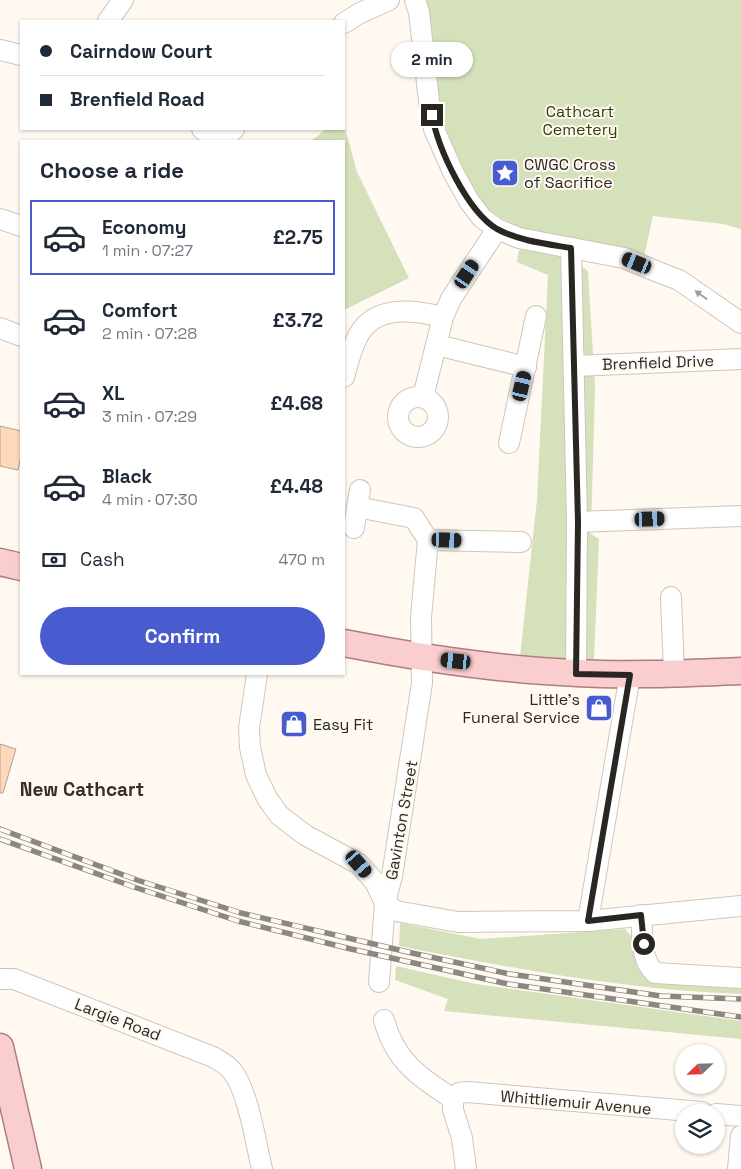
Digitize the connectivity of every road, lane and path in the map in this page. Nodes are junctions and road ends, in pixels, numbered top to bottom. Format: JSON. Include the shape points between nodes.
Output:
{"nodes":[{"id":1,"x":123,"y":0,"type":"edge"},
{"id":2,"x":389,"y":0,"type":"edge"},
{"id":3,"x":415,"y":0,"type":"edge"},
{"id":4,"x":109,"y":20,"type":"edge"},
{"id":5,"x":345,"y":22,"type":"edge"},
{"id":6,"x":0,"y":50,"type":"edge"},
{"id":7,"x":20,"y":55,"type":"edge"},
{"id":8,"x":203,"y":130,"type":"edge"},
{"id":9,"x":233,"y":130,"type":"edge"},
{"id":10,"x":215,"y":140,"type":"edge"},
{"id":11,"x":223,"y":140,"type":"edge"},
{"id":12,"x":0,"y":220,"type":"edge"},
{"id":13,"x":20,"y":226,"type":"edge"},
{"id":14,"x":497,"y":229,"type":"junction"},
{"id":15,"x":571,"y":248,"type":"junction"},
{"id":16,"x":536,"y":316,"type":"dead end"},
{"id":17,"x":443,"y":318,"type":"junction"},
{"id":18,"x":741,"y":323,"type":"edge"},
{"id":19,"x":0,"y":328,"type":"edge"},
{"id":20,"x":20,"y":336,"type":"edge"},
{"id":21,"x":437,"y":345,"type":"junction"},
{"id":22,"x":741,"y":358,"type":"edge"},
{"id":23,"x":574,"y":366,"type":"junction"},
{"id":24,"x":526,"y":367,"type":"junction"},
{"id":25,"x":345,"y":374,"type":"edge"},
{"id":26,"x":422,"y":397,"type":"dead end"},
{"id":27,"x":509,"y":443,"type":"dead end"},
{"id":28,"x":741,"y":516,"type":"edge"},
{"id":29,"x":578,"y":522,"type":"junction"},
{"id":30,"x":354,"y":528,"type":"dead end"},
{"id":31,"x":428,"y":540,"type":"junction"},
{"id":32,"x":521,"y":542,"type":"dead end"},
{"id":33,"x":0,"y":562,"type":"edge"},
{"id":34,"x":20,"y":567,"type":"edge"},
{"id":35,"x":671,"y":597,"type":"dead end"},
{"id":36,"x":345,"y":643,"type":"edge"},
{"id":37,"x":422,"y":658,"type":"junction"},
{"id":38,"x":741,"y":671,"type":"edge"},
{"id":39,"x":576,"y":674,"type":"junction"},
{"id":40,"x":674,"y":674,"type":"junction"},
{"id":41,"x":257,"y":675,"type":"edge"},
{"id":42,"x":630,"y":675,"type":"junction"},
{"id":43,"x":385,"y":903,"type":"junction"},
{"id":44,"x":741,"y":906,"type":"edge"},
{"id":45,"x":641,"y":915,"type":"junction"},
{"id":46,"x":588,"y":921,"type":"junction"},
{"id":47,"x":741,"y":978,"type":"edge"},
{"id":48,"x":0,"y":979,"type":"edge"},
{"id":49,"x":379,"y":982,"type":"dead end"},
{"id":50,"x":384,"y":1020,"type":"dead end"},
{"id":51,"x":0,"y":1047,"type":"edge"},
{"id":52,"x":453,"y":1099,"type":"junction"},
{"id":53,"x":675,"y":1110,"type":"edge"},
{"id":54,"x":725,"y":1115,"type":"edge"},
{"id":55,"x":741,"y":1116,"type":"edge"},
{"id":56,"x":741,"y":1136,"type":"edge"},
{"id":57,"x":28,"y":1169,"type":"edge"},
{"id":58,"x":262,"y":1169,"type":"edge"},
{"id":59,"x":466,"y":1169,"type":"edge"},
{"id":60,"x":738,"y":1169,"type":"edge"}],
"edges":[{"from":1,"to":4,"type":"street"},
{"from":2,"to":5,"type":"street"},
{"from":3,"to":14,"type":"street","via":[[434,129],[468,200],[482,218]]},
{"from":6,"to":7,"type":"street"},
{"from":8,"to":10,"type":"street"},
{"from":9,"to":11,"type":"street"},
{"from":12,"to":13,"type":"street"},
{"from":14,"to":15,"type":"street","via":[[519,238]]},
{"from":14,"to":17,"type":"street","via":[[451,299]]},
{"from":18,"to":15,"type":"street","one_way":true,"via":[[679,280],[624,258]]},
{"from":15,"to":23,"type":"street"},
{"from":16,"to":24,"type":"street"},
{"from":17,"to":21,"type":"street"},
{"from":17,"to":25,"type":"street","via":[[410,311],[377,317],[359,334]]},
{"from":19,"to":20,"type":"street"},
{"from":21,"to":24,"type":"street"},
{"from":21,"to":26,"type":"street"},
{"from":22,"to":23,"type":"street","name":"Brenfield Drive"},
{"from":23,"to":29,"type":"street"},
{"from":24,"to":27,"type":"street"},
{"from":28,"to":29,"type":"street"},
{"from":29,"to":39,"type":"street"},
{"from":30,"to":31,"type":"street","via":[[358,499],[414,518]]},
{"from":31,"to":32,"type":"street"},
{"from":31,"to":37,"type":"street","name":"Gavinton Street","via":[[421,617]]},
{"from":33,"to":34,"type":"main road"},
{"from":35,"to":40,"type":"street"},
{"from":36,"to":37,"type":"main road"},
{"from":37,"to":39,"type":"main road"},
{"from":37,"to":43,"type":"street","name":"Gavinton Street","via":[[414,743]]},
{"from":38,"to":40,"type":"main road"},
{"from":39,"to":42,"type":"main road"},
{"from":40,"to":42,"type":"main road"},
{"from":41,"to":43,"type":"street","via":[[249,728],[250,747],[256,775],[267,798],[279,815],[305,835],[359,864]]},
{"from":42,"to":46,"type":"street"},
{"from":43,"to":46,"type":"street","via":[[396,911],[458,922]]},
{"from":43,"to":49,"type":"street","name":"Gavinton Street"},
{"from":44,"to":45,"type":"street"},
{"from":45,"to":46,"type":"street"},
{"from":45,"to":47,"type":"street","via":[[645,958],[655,973]]},
{"from":48,"to":58,"type":"street","name":"Largie Road","via":[[14,979],[213,1057],[232,1070],[243,1093]]},
{"from":50,"to":52,"type":"street","via":[[388,1034],[410,1069]]},
{"from":51,"to":57,"type":"main road"},
{"from":52,"to":53,"type":"street","name":"Whittliemuir Avenue","via":[[459,1093],[467,1092]]},
{"from":52,"to":59,"type":"street"},
{"from":54,"to":55,"type":"street"},
{"from":56,"to":60,"type":"street"}]}
